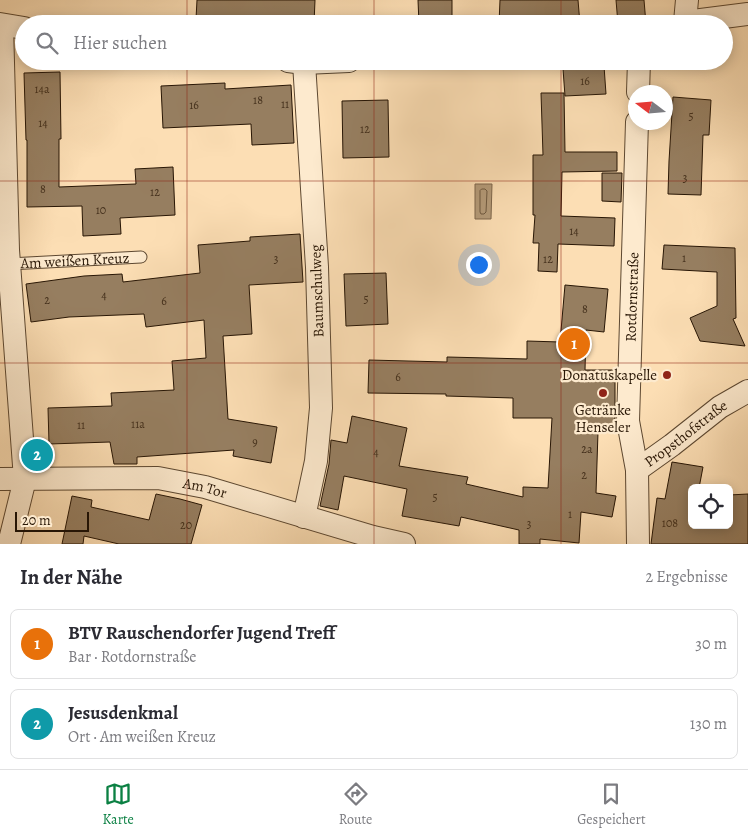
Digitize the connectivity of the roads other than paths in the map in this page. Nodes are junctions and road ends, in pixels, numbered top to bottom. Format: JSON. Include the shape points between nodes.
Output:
{"nodes":[{"id":1,"x":748,"y":14,"type":"edge"},
{"id":2,"x":685,"y":15,"type":"edge"},
{"id":3,"x":9,"y":25,"type":"edge"},
{"id":4,"x":297,"y":70,"type":"edge"},
{"id":5,"x":639,"y":70,"type":"edge"},
{"id":6,"x":638,"y":85,"type":"edge"},
{"id":7,"x":637,"y":130,"type":"edge"},
{"id":8,"x":141,"y":256,"type":"dead end"},
{"id":9,"x":9,"y":264,"type":"junction"},
{"id":10,"x":748,"y":391,"type":"edge"},
{"id":11,"x":637,"y":470,"type":"junction"},
{"id":12,"x":0,"y":479,"type":"edge"},
{"id":13,"x":25,"y":479,"type":"junction"},
{"id":14,"x":304,"y":517,"type":"junction"},
{"id":15,"x":9,"y":544,"type":"edge"},
{"id":16,"x":404,"y":544,"type":"edge"},
{"id":17,"x":638,"y":544,"type":"edge"}],
"edges":[{"from":1,"to":2,"type":"street"},
{"from":3,"to":9,"type":"street","name":"Am weißen Kreuz"},
{"from":4,"to":14,"type":"street","name":"Baumschulweg","via":[[316,267],[321,408],[316,461]]},
{"from":5,"to":6,"type":"street"},
{"from":7,"to":11,"type":"street","name":"Rotdornstraße","via":[[628,421]]},
{"from":8,"to":9,"type":"lane","name":"Am weißen Kreuz"},
{"from":9,"to":13,"type":"street","name":"Am weißen Kreuz"},
{"from":10,"to":11,"type":"street","name":"Propsthofstraße","via":[[720,406]]},
{"from":11,"to":17,"type":"street","name":"Propsthofstraße"},
{"from":12,"to":13,"type":"street","name":"Am Tor"},
{"from":13,"to":14,"type":"street","name":"Am Tor","via":[[158,478],[205,487]]},
{"from":13,"to":15,"type":"street","name":"Am weißen Kreuz"},
{"from":14,"to":16,"type":"street","name":"Am Tor"}]}
